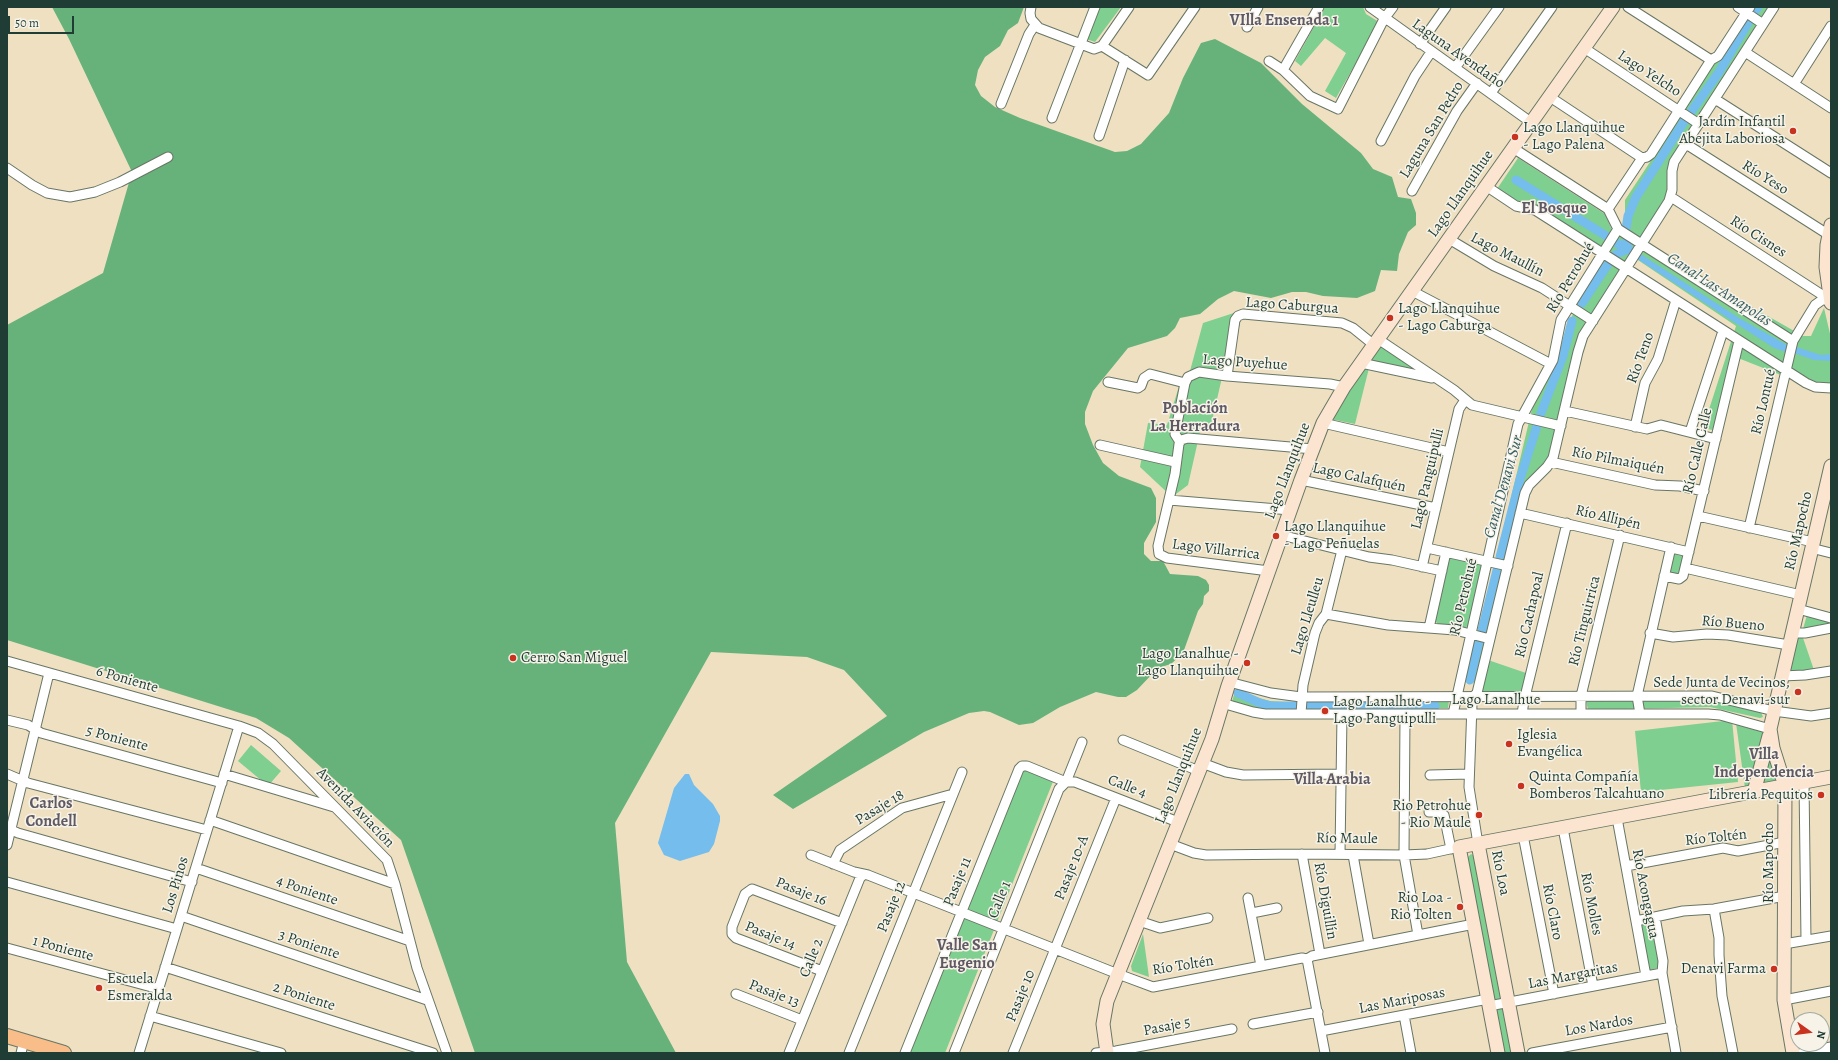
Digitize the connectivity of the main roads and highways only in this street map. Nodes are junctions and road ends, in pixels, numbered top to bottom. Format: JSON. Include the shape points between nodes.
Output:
{"nodes":[{"id":1,"x":7,"y":1036,"type":"edge"},
{"id":2,"x":22,"y":1047,"type":"edge"},
{"id":3,"x":64,"y":1053,"type":"edge"}],
"edges":[{"from":1,"to":2,"type":"main road"},
{"from":2,"to":3,"type":"main road"}]}
